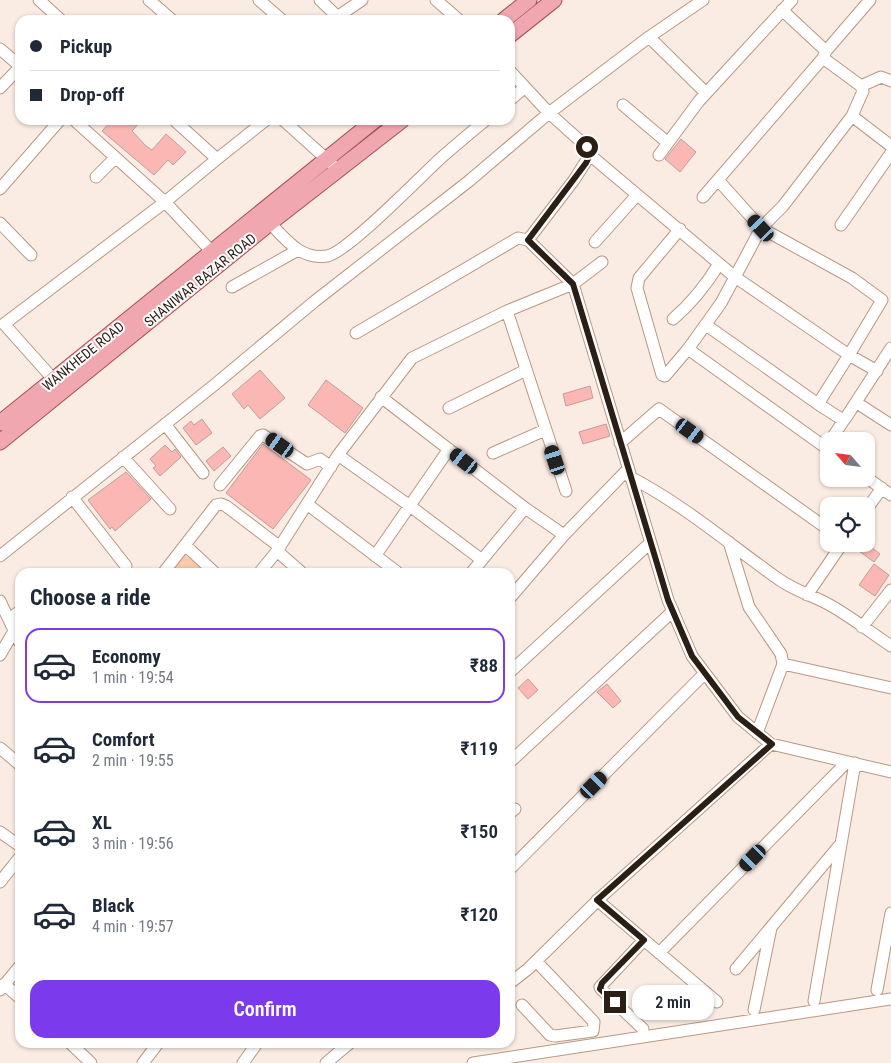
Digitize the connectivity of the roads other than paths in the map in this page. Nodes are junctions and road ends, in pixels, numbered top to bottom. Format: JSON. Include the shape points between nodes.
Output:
{"nodes":[{"id":1,"x":39,"y":0,"type":"edge"},
{"id":2,"x":150,"y":0,"type":"edge"},
{"id":3,"x":259,"y":0,"type":"edge"},
{"id":4,"x":320,"y":0,"type":"edge"},
{"id":5,"x":362,"y":0,"type":"edge"},
{"id":6,"x":436,"y":0,"type":"edge"},
{"id":7,"x":529,"y":0,"type":"edge"},
{"id":8,"x":554,"y":0,"type":"edge"},
{"id":9,"x":703,"y":0,"type":"edge"},
{"id":10,"x":792,"y":0,"type":"edge"},
{"id":11,"x":870,"y":0,"type":"edge"},
{"id":12,"x":782,"y":10,"type":"junction"},
{"id":13,"x":56,"y":15,"type":"edge"},
{"id":14,"x":166,"y":15,"type":"edge"},
{"id":15,"x":276,"y":15,"type":"edge"},
{"id":16,"x":336,"y":15,"type":"edge"},
{"id":17,"x":343,"y":15,"type":"edge"},
{"id":18,"x":453,"y":15,"type":"edge"},
{"id":19,"x":510,"y":15,"type":"edge"},
{"id":20,"x":515,"y":31,"type":"edge"},
{"id":21,"x":649,"y":37,"type":"junction"},
{"id":22,"x":0,"y":49,"type":"edge"},
{"id":23,"x":825,"y":54,"type":"junction"},
{"id":24,"x":15,"y":62,"type":"edge"},
{"id":25,"x":15,"y":72,"type":"edge"},
{"id":26,"x":515,"y":76,"type":"edge"},
{"id":27,"x":891,"y":81,"type":"edge"},
{"id":28,"x":861,"y":86,"type":"junction"},
{"id":29,"x":525,"y":87,"type":"junction"},
{"id":30,"x":0,"y":88,"type":"edge"},
{"id":31,"x":706,"y":93,"type":"junction"},
{"id":32,"x":515,"y":96,"type":"edge"},
{"id":33,"x":623,"y":105,"type":"dead end"},
{"id":34,"x":549,"y":113,"type":"junction"},
{"id":35,"x":852,"y":116,"type":"junction"},
{"id":36,"x":56,"y":125,"type":"edge"},
{"id":37,"x":79,"y":125,"type":"edge"},
{"id":38,"x":180,"y":125,"type":"edge"},
{"id":39,"x":260,"y":125,"type":"edge"},
{"id":40,"x":290,"y":125,"type":"edge"},
{"id":41,"x":369,"y":125,"type":"edge"},
{"id":42,"x":396,"y":125,"type":"edge"},
{"id":43,"x":480,"y":125,"type":"edge"},
{"id":44,"x":668,"y":143,"type":"junction"},
{"id":45,"x":891,"y":146,"type":"edge"},
{"id":46,"x":891,"y":153,"type":"edge"},
{"id":47,"x":590,"y":155,"type":"junction"},
{"id":48,"x":659,"y":155,"type":"dead end"},
{"id":49,"x":115,"y":158,"type":"junction"},
{"id":50,"x":217,"y":158,"type":"junction"},
{"id":51,"x":326,"y":158,"type":"junction"},
{"id":52,"x":338,"y":171,"type":"junction"},
{"id":53,"x":96,"y":177,"type":"dead end"},
{"id":54,"x":718,"y":180,"type":"junction"},
{"id":55,"x":0,"y":189,"type":"edge"},
{"id":56,"x":637,"y":194,"type":"junction"},
{"id":57,"x":703,"y":197,"type":"dead end"},
{"id":58,"x":165,"y":202,"type":"junction"},
{"id":59,"x":0,"y":223,"type":"edge"},
{"id":60,"x":270,"y":223,"type":"junction"},
{"id":61,"x":841,"y":225,"type":"dead end"},
{"id":62,"x":761,"y":228,"type":"junction"},
{"id":63,"x":680,"y":229,"type":"junction"},
{"id":64,"x":528,"y":240,"type":"junction"},
{"id":65,"x":595,"y":242,"type":"dead end"},
{"id":66,"x":298,"y":250,"type":"junction"},
{"id":67,"x":212,"y":252,"type":"junction"},
{"id":68,"x":30,"y":255,"type":"dead end"},
{"id":69,"x":602,"y":262,"type":"dead end"},
{"id":70,"x":719,"y":264,"type":"junction"},
{"id":71,"x":735,"y":277,"type":"junction"},
{"id":72,"x":573,"y":284,"type":"junction"},
{"id":73,"x":232,"y":287,"type":"dead end"},
{"id":74,"x":507,"y":311,"type":"junction"},
{"id":75,"x":673,"y":319,"type":"dead end"},
{"id":76,"x":2,"y":323,"type":"edge"},
{"id":77,"x":706,"y":324,"type":"junction"},
{"id":78,"x":356,"y":334,"type":"dead end"},
{"id":79,"x":891,"y":348,"type":"edge"},
{"id":80,"x":688,"y":349,"type":"junction"},
{"id":81,"x":850,"y":355,"type":"junction"},
{"id":82,"x":526,"y":370,"type":"junction"},
{"id":83,"x":877,"y":371,"type":"junction"},
{"id":84,"x":54,"y":380,"type":"junction"},
{"id":85,"x":381,"y":396,"type":"junction"},
{"id":86,"x":857,"y":403,"type":"junction"},
{"id":87,"x":818,"y":404,"type":"junction"},
{"id":88,"x":449,"y":408,"type":"dead end"},
{"id":89,"x":844,"y":420,"type":"junction"},
{"id":90,"x":0,"y":423,"type":"edge"},
{"id":91,"x":165,"y":424,"type":"junction"},
{"id":92,"x":891,"y":425,"type":"edge"},
{"id":93,"x":546,"y":430,"type":"junction"},
{"id":94,"x":836,"y":432,"type":"edge"},
{"id":95,"x":820,"y":440,"type":"edge"},
{"id":96,"x":0,"y":442,"type":"edge"},
{"id":97,"x":620,"y":443,"type":"junction"},
{"id":98,"x":449,"y":449,"type":"junction"},
{"id":99,"x":493,"y":453,"type":"dead end"},
{"id":100,"x":338,"y":455,"type":"junction"},
{"id":101,"x":123,"y":457,"type":"junction"},
{"id":102,"x":330,"y":467,"type":"junction"},
{"id":103,"x":202,"y":473,"type":"dead end"},
{"id":104,"x":629,"y":473,"type":"junction"},
{"id":105,"x":875,"y":484,"type":"edge"},
{"id":106,"x":220,"y":485,"type":"dead end"},
{"id":107,"x":566,"y":490,"type":"dead end"},
{"id":108,"x":886,"y":492,"type":"edge"},
{"id":109,"x":72,"y":497,"type":"junction"},
{"id":110,"x":875,"y":502,"type":"edge"},
{"id":111,"x":307,"y":504,"type":"junction"},
{"id":112,"x":410,"y":506,"type":"junction"},
{"id":113,"x":525,"y":508,"type":"junction"},
{"id":114,"x":170,"y":509,"type":"dead end"},
{"id":115,"x":820,"y":524,"type":"edge"},
{"id":116,"x":564,"y":535,"type":"junction"},
{"id":117,"x":729,"y":542,"type":"junction"},
{"id":118,"x":650,"y":543,"type":"junction"},
{"id":119,"x":185,"y":546,"type":"junction"},
{"id":120,"x":278,"y":549,"type":"junction"},
{"id":121,"x":837,"y":552,"type":"edge"},
{"id":122,"x":0,"y":556,"type":"edge"},
{"id":123,"x":375,"y":556,"type":"junction"},
{"id":124,"x":482,"y":560,"type":"junction"},
{"id":125,"x":126,"y":566,"type":"dead end"},
{"id":126,"x":167,"y":568,"type":"edge"},
{"id":127,"x":210,"y":568,"type":"edge"},
{"id":128,"x":263,"y":568,"type":"edge"},
{"id":129,"x":297,"y":568,"type":"edge"},
{"id":130,"x":392,"y":568,"type":"edge"},
{"id":131,"x":475,"y":568,"type":"edge"},
{"id":132,"x":891,"y":590,"type":"edge"},
{"id":133,"x":515,"y":592,"type":"edge"},
{"id":134,"x":807,"y":595,"type":"junction"},
{"id":135,"x":0,"y":601,"type":"edge"},
{"id":136,"x":672,"y":612,"type":"junction"},
{"id":137,"x":15,"y":615,"type":"edge"},
{"id":138,"x":9,"y":619,"type":"junction"},
{"id":139,"x":862,"y":627,"type":"junction"},
{"id":140,"x":14,"y":631,"type":"joint"},
{"id":141,"x":891,"y":646,"type":"edge"},
{"id":142,"x":0,"y":655,"type":"edge"},
{"id":143,"x":783,"y":664,"type":"junction"},
{"id":144,"x":515,"y":667,"type":"edge"},
{"id":145,"x":705,"y":673,"type":"junction"},
{"id":146,"x":891,"y":688,"type":"edge"},
{"id":147,"x":757,"y":732,"type":"junction"},
{"id":148,"x":772,"y":744,"type":"junction"},
{"id":149,"x":0,"y":748,"type":"edge"},
{"id":150,"x":515,"y":757,"type":"edge"},
{"id":151,"x":15,"y":761,"type":"edge"},
{"id":152,"x":851,"y":763,"type":"junction"},
{"id":153,"x":891,"y":772,"type":"edge"},
{"id":154,"x":0,"y":832,"type":"edge"},
{"id":155,"x":15,"y":842,"type":"edge"},
{"id":156,"x":841,"y":844,"type":"junction"},
{"id":157,"x":15,"y":863,"type":"edge"},
{"id":158,"x":515,"y":864,"type":"edge"},
{"id":159,"x":0,"y":882,"type":"edge"},
{"id":160,"x":597,"y":900,"type":"junction"},
{"id":161,"x":891,"y":913,"type":"edge"},
{"id":162,"x":772,"y":926,"type":"junction"},
{"id":163,"x":644,"y":940,"type":"junction"},
{"id":164,"x":659,"y":953,"type":"junction"},
{"id":165,"x":536,"y":961,"type":"junction"},
{"id":166,"x":736,"y":969,"type":"dead end"},
{"id":167,"x":15,"y":972,"type":"edge"},
{"id":168,"x":515,"y":979,"type":"edge"},
{"id":169,"x":2,"y":987,"type":"edge"},
{"id":170,"x":877,"y":990,"type":"dead end"},
{"id":171,"x":15,"y":995,"type":"edge"},
{"id":172,"x":891,"y":999,"type":"edge"},
{"id":173,"x":814,"y":1001,"type":"dead end"},
{"id":174,"x":717,"y":1002,"type":"dead end"},
{"id":175,"x":522,"y":1005,"type":"dead end"},
{"id":176,"x":754,"y":1010,"type":"dead end"},
{"id":177,"x":643,"y":1029,"type":"dead end"},
{"id":178,"x":75,"y":1048,"type":"edge"},
{"id":179,"x":154,"y":1048,"type":"edge"},
{"id":180,"x":254,"y":1048,"type":"edge"},
{"id":181,"x":345,"y":1048,"type":"edge"},
{"id":182,"x":91,"y":1063,"type":"edge"},
{"id":183,"x":143,"y":1063,"type":"edge"},
{"id":184,"x":243,"y":1063,"type":"edge"},
{"id":185,"x":326,"y":1063,"type":"edge"},
{"id":186,"x":473,"y":1063,"type":"edge"}],
"edges":[{"from":1,"to":13,"type":"street"},
{"from":2,"to":14,"type":"street"},
{"from":3,"to":15,"type":"street"},
{"from":4,"to":16,"type":"street"},
{"from":5,"to":17,"type":"street"},
{"from":6,"to":18,"type":"street"},
{"from":7,"to":19,"type":"main road"},
{"from":8,"to":20,"type":"main road"},
{"from":9,"to":21,"type":"street"},
{"from":10,"to":12,"type":"street"},
{"from":11,"to":23,"type":"street"},
{"from":12,"to":23,"type":"street"},
{"from":12,"to":31,"type":"street"},
{"from":21,"to":31,"type":"street"},
{"from":21,"to":34,"type":"street"},
{"from":22,"to":24,"type":"street"},
{"from":23,"to":28,"type":"street"},
{"from":23,"to":54,"type":"street"},
{"from":25,"to":30,"type":"street"},
{"from":26,"to":29,"type":"street"},
{"from":27,"to":28,"type":"street","via":[[881,77]]},
{"from":28,"to":35,"type":"street","via":[[863,91]]},
{"from":29,"to":32,"type":"street"},
{"from":29,"to":34,"type":"street"},
{"from":31,"to":44,"type":"street"},
{"from":33,"to":44,"type":"street"},
{"from":34,"to":47,"type":"street","via":[[587,147]]},
{"from":34,"to":91,"type":"street"},
{"from":35,"to":45,"type":"street"},
{"from":35,"to":62,"type":"street"},
{"from":36,"to":55,"type":"street"},
{"from":37,"to":49,"type":"street"},
{"from":38,"to":50,"type":"street"},
{"from":39,"to":50,"type":"street"},
{"from":40,"to":51,"type":"street"},
{"from":41,"to":51,"type":"main road","name":"WANKHEDE ROAD"},
{"from":42,"to":52,"type":"main road","name":"SHANIWAR BAZAR ROAD"},
{"from":43,"to":66,"type":"street","via":[[343,248],[326,256]]},
{"from":44,"to":48,"type":"street"},
{"from":46,"to":61,"type":"street"},
{"from":47,"to":56,"type":"street"},
{"from":47,"to":64,"type":"street"},
{"from":49,"to":53,"type":"street"},
{"from":49,"to":58,"type":"street"},
{"from":50,"to":58,"type":"street"},
{"from":51,"to":52,"type":"street"},
{"from":51,"to":67,"type":"main road","name":"WANKHEDE ROAD"},
{"from":52,"to":60,"type":"main road","name":"SHANIWAR BAZAR ROAD"},
{"from":54,"to":57,"type":"street"},
{"from":54,"to":62,"type":"street"},
{"from":56,"to":63,"type":"street"},
{"from":56,"to":65,"type":"street"},
{"from":58,"to":67,"type":"street"},
{"from":58,"to":76,"type":"street"},
{"from":59,"to":68,"type":"street"},
{"from":60,"to":66,"type":"street"},
{"from":60,"to":96,"type":"main road","name":"SHANIWAR BAZAR ROAD"},
{"from":62,"to":71,"type":"street"},
{"from":62,"to":81,"type":"street","via":[[852,278],[882,300]]},
{"from":63,"to":70,"type":"street"},
{"from":63,"to":80,"type":"street","via":[[639,278],[637,288],[662,375],[665,376]]},
{"from":64,"to":72,"type":"street"},
{"from":64,"to":78,"type":"street","via":[[518,238]]},
{"from":66,"to":73,"type":"street"},
{"from":67,"to":84,"type":"main road","name":"WANKHEDE ROAD"},
{"from":69,"to":72,"type":"street"},
{"from":70,"to":71,"type":"street"},
{"from":70,"to":75,"type":"street","via":[[689,305]]},
{"from":71,"to":77,"type":"street"},
{"from":71,"to":81,"type":"street"},
{"from":72,"to":74,"type":"street"},
{"from":72,"to":97,"type":"street"},
{"from":74,"to":82,"type":"street"},
{"from":74,"to":85,"type":"street","via":[[412,358]]},
{"from":76,"to":84,"type":"street"},
{"from":77,"to":80,"type":"street"},
{"from":77,"to":87,"type":"street"},
{"from":79,"to":83,"type":"street"},
{"from":80,"to":95,"type":"street"},
{"from":81,"to":83,"type":"street"},
{"from":81,"to":87,"type":"street"},
{"from":82,"to":88,"type":"street"},
{"from":82,"to":93,"type":"street"},
{"from":83,"to":86,"type":"street"},
{"from":84,"to":90,"type":"main road","name":"WANKHEDE ROAD"},
{"from":85,"to":98,"type":"street"},
{"from":85,"to":100,"type":"street"},
{"from":86,"to":89,"type":"street"},
{"from":86,"to":92,"type":"street"},
{"from":87,"to":89,"type":"street"},
{"from":89,"to":94,"type":"street"},
{"from":91,"to":101,"type":"street"},
{"from":91,"to":103,"type":"street"},
{"from":93,"to":99,"type":"street"},
{"from":93,"to":107,"type":"street"},
{"from":97,"to":104,"type":"street"},
{"from":97,"to":115,"type":"street","via":[[659,409]]},
{"from":98,"to":112,"type":"street"},
{"from":98,"to":113,"type":"street"},
{"from":100,"to":102,"type":"street"},
{"from":100,"to":112,"type":"street"},
{"from":101,"to":109,"type":"street"},
{"from":101,"to":114,"type":"street"},
{"from":102,"to":106,"type":"street","via":[[320,459],[307,464],[263,435]]},
{"from":102,"to":111,"type":"street"},
{"from":104,"to":116,"type":"street"},
{"from":104,"to":117,"type":"street"},
{"from":104,"to":118,"type":"street"},
{"from":105,"to":108,"type":"street"},
{"from":108,"to":110,"type":"street"},
{"from":109,"to":122,"type":"street"},
{"from":109,"to":125,"type":"street"},
{"from":111,"to":120,"type":"street"},
{"from":111,"to":123,"type":"street"},
{"from":112,"to":123,"type":"street"},
{"from":112,"to":124,"type":"street"},
{"from":113,"to":116,"type":"street"},
{"from":113,"to":124,"type":"street"},
{"from":116,"to":133,"type":"street"},
{"from":117,"to":134,"type":"street","via":[[778,579]]},
{"from":117,"to":143,"type":"street","via":[[749,607],[781,654]]},
{"from":118,"to":136,"type":"street"},
{"from":118,"to":144,"type":"street"},
{"from":119,"to":120,"type":"street","via":[[216,505],[221,504]]},
{"from":119,"to":126,"type":"street"},
{"from":119,"to":127,"type":"street"},
{"from":120,"to":128,"type":"street"},
{"from":120,"to":129,"type":"street"},
{"from":121,"to":134,"type":"street"},
{"from":123,"to":130,"type":"street"},
{"from":124,"to":131,"type":"street"},
{"from":132,"to":139,"type":"street"},
{"from":134,"to":139,"type":"street","via":[[828,604]]},
{"from":135,"to":138,"type":"street"},
{"from":136,"to":145,"type":"street","via":[[692,656]]},
{"from":136,"to":150,"type":"street"},
{"from":137,"to":138,"type":"street"},
{"from":138,"to":140,"type":"street"},
{"from":139,"to":141,"type":"street"},
{"from":140,"to":142,"type":"street"},
{"from":143,"to":146,"type":"street"},
{"from":143,"to":147,"type":"street"},
{"from":145,"to":147,"type":"street","via":[[738,717]]},
{"from":145,"to":158,"type":"street"},
{"from":147,"to":148,"type":"street"},
{"from":148,"to":152,"type":"street"},
{"from":148,"to":160,"type":"street"},
{"from":149,"to":151,"type":"street"},
{"from":152,"to":153,"type":"street"},
{"from":152,"to":156,"type":"street"},
{"from":152,"to":164,"type":"street"},
{"from":154,"to":155,"type":"street"},
{"from":156,"to":162,"type":"street"},
{"from":156,"to":173,"type":"street"},
{"from":157,"to":159,"type":"street"},
{"from":160,"to":163,"type":"street"},
{"from":160,"to":165,"type":"street"},
{"from":161,"to":170,"type":"street"},
{"from":162,"to":166,"type":"street"},
{"from":162,"to":176,"type":"street"},
{"from":163,"to":164,"type":"street"},
{"from":163,"to":177,"type":"street","via":[[600,986]]},
{"from":164,"to":174,"type":"street"},
{"from":165,"to":168,"type":"street"},
{"from":165,"to":175,"type":"street","via":[[594,1022],[595,1028],[550,1035]]},
{"from":167,"to":169,"type":"street"},
{"from":169,"to":171,"type":"street"},
{"from":172,"to":186,"type":"street"},
{"from":178,"to":182,"type":"street"},
{"from":179,"to":183,"type":"street"},
{"from":180,"to":184,"type":"street"},
{"from":181,"to":185,"type":"street"}]}
